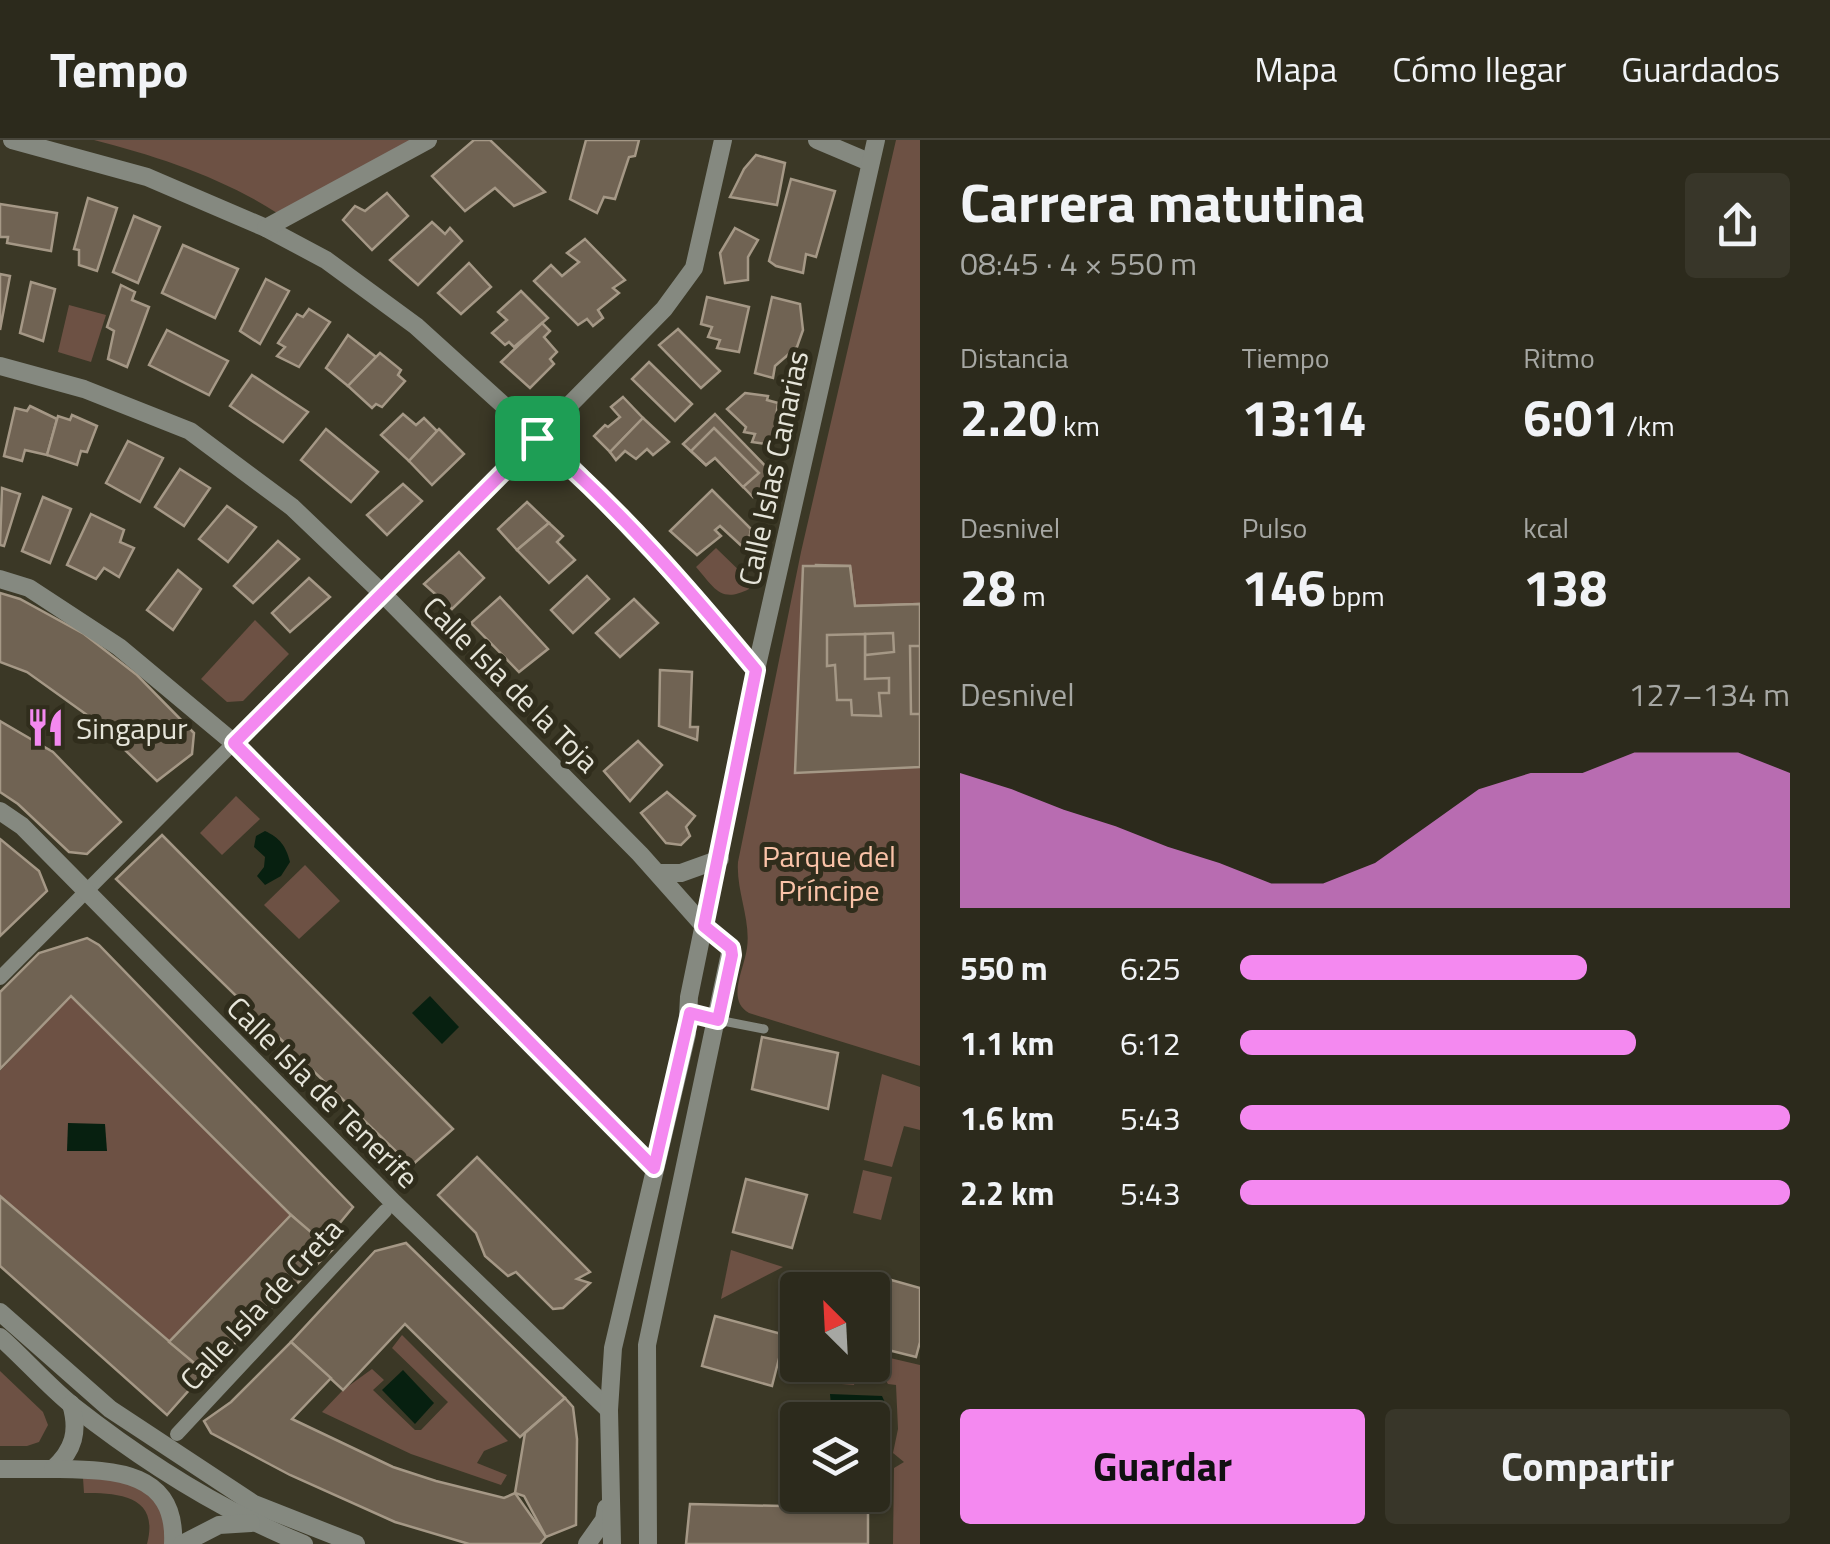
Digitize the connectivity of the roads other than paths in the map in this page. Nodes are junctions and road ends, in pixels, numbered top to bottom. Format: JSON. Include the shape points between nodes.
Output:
{"nodes":[{"id":1,"x":12,"y":140,"type":"edge"},
{"id":2,"x":428,"y":140,"type":"edge"},
{"id":3,"x":723,"y":140,"type":"edge"},
{"id":4,"x":817,"y":140,"type":"edge"},
{"id":5,"x":876,"y":140,"type":"edge"},
{"id":6,"x":869,"y":162,"type":"junction"},
{"id":7,"x":305,"y":208,"type":"junction"},
{"id":8,"x":266,"y":228,"type":"junction"},
{"id":9,"x":310,"y":251,"type":"junction"},
{"id":10,"x":0,"y":366,"type":"edge"},
{"id":11,"x":537,"y":438,"type":"junction"},
{"id":12,"x":0,"y":578,"type":"edge"},
{"id":13,"x":382,"y":592,"type":"junction"},
{"id":14,"x":756,"y":670,"type":"junction"},
{"id":15,"x":234,"y":743,"type":"junction"},
{"id":16,"x":0,"y":812,"type":"edge"},
{"id":17,"x":720,"y":859,"type":"junction"},
{"id":18,"x":658,"y":873,"type":"junction"},
{"id":19,"x":87,"y":890,"type":"junction"},
{"id":20,"x":704,"y":926,"type":"junction"},
{"id":21,"x":0,"y":978,"type":"edge"},
{"id":22,"x":690,"y":1013,"type":"junction"},
{"id":23,"x":718,"y":1020,"type":"junction"},
{"id":24,"x":764,"y":1029,"type":"dead end"},
{"id":25,"x":654,"y":1168,"type":"junction"},
{"id":26,"x":386,"y":1212,"type":"dead end"},
{"id":27,"x":0,"y":1312,"type":"edge"},
{"id":28,"x":0,"y":1337,"type":"edge"},
{"id":29,"x":71,"y":1404,"type":"junction"},
{"id":30,"x":608,"y":1410,"type":"junction"},
{"id":31,"x":177,"y":1434,"type":"dead end"},
{"id":32,"x":0,"y":1469,"type":"edge"},
{"id":33,"x":53,"y":1469,"type":"junction"},
{"id":34,"x":610,"y":1473,"type":"junction"},
{"id":35,"x":251,"y":1523,"type":"junction"},
{"id":36,"x":172,"y":1544,"type":"edge"},
{"id":37,"x":182,"y":1544,"type":"edge"},
{"id":38,"x":304,"y":1544,"type":"edge"},
{"id":39,"x":356,"y":1544,"type":"edge"},
{"id":40,"x":587,"y":1544,"type":"edge"},
{"id":41,"x":612,"y":1544,"type":"edge"},
{"id":42,"x":648,"y":1544,"type":"edge"}],
"edges":[{"from":1,"to":8,"type":"street","via":[[147,177]]},
{"from":2,"to":7,"type":"street"},
{"from":3,"to":11,"type":"street","via":[[694,268],[664,309]]},
{"from":4,"to":6,"type":"street"},
{"from":5,"to":6,"type":"street","name":"Calle Islas Canarias"},
{"from":6,"to":14,"type":"street","name":"Calle Islas Canarias"},
{"from":7,"to":8,"type":"street"},
{"from":7,"to":9,"type":"street"},
{"from":8,"to":9,"type":"street"},
{"from":9,"to":11,"type":"street","via":[[416,326]]},
{"from":10,"to":13,"type":"street","name":"Calle Isla de la Toja","via":[[84,389],[190,431],[292,506]]},
{"from":11,"to":13,"type":"street"},
{"from":11,"to":14,"type":"street","via":[[696,597]]},
{"from":12,"to":15,"type":"street","via":[[29,588],[119,647]]},
{"from":13,"to":15,"type":"street"},
{"from":13,"to":18,"type":"street","name":"Calle Isla de la Toja"},
{"from":14,"to":17,"type":"street","name":"Calle Islas Canarias"},
{"from":15,"to":19,"type":"street"},
{"from":15,"to":25,"type":"street"},
{"from":16,"to":19,"type":"street","name":"Calle Isla de Tenerife"},
{"from":17,"to":18,"type":"street","via":[[681,873]]},
{"from":17,"to":20,"type":"street","name":"Calle Islas Canarias"},
{"from":18,"to":20,"type":"street","name":"Calle Isla de la Toja"},
{"from":19,"to":21,"type":"street"},
{"from":19,"to":30,"type":"street","name":"Calle Isla de Tenerife"},
{"from":20,"to":22,"type":"street","name":"Calle Islas Canarias"},
{"from":20,"to":23,"type":"street","via":[[731,948]]},
{"from":22,"to":23,"type":"street"},
{"from":22,"to":25,"type":"street","name":"Calle Islas Canarias"},
{"from":23,"to":24,"type":"lane"},
{"from":23,"to":42,"type":"street","via":[[647,1345]]},
{"from":25,"to":30,"type":"street","name":"Calle Islas Canarias","via":[[618,1314]]},
{"from":26,"to":31,"type":"street","name":"Calle Isla de Creta"},
{"from":27,"to":39,"type":"street","via":[[110,1409],[254,1504]]},
{"from":28,"to":29,"type":"street"},
{"from":29,"to":33,"type":"street","via":[[75,1434],[66,1458]]},
{"from":29,"to":35,"type":"street"},
{"from":30,"to":34,"type":"street","name":"Calle Islas Canarias"},
{"from":32,"to":33,"type":"street"},
{"from":33,"to":36,"type":"street","via":[[116,1471],[145,1482],[167,1506]]},
{"from":34,"to":40,"type":"street","via":[[604,1520]]},
{"from":34,"to":41,"type":"street","name":"Calle Islas Canarias"},
{"from":35,"to":37,"type":"street","via":[[219,1524]]},
{"from":35,"to":38,"type":"street"}]}
